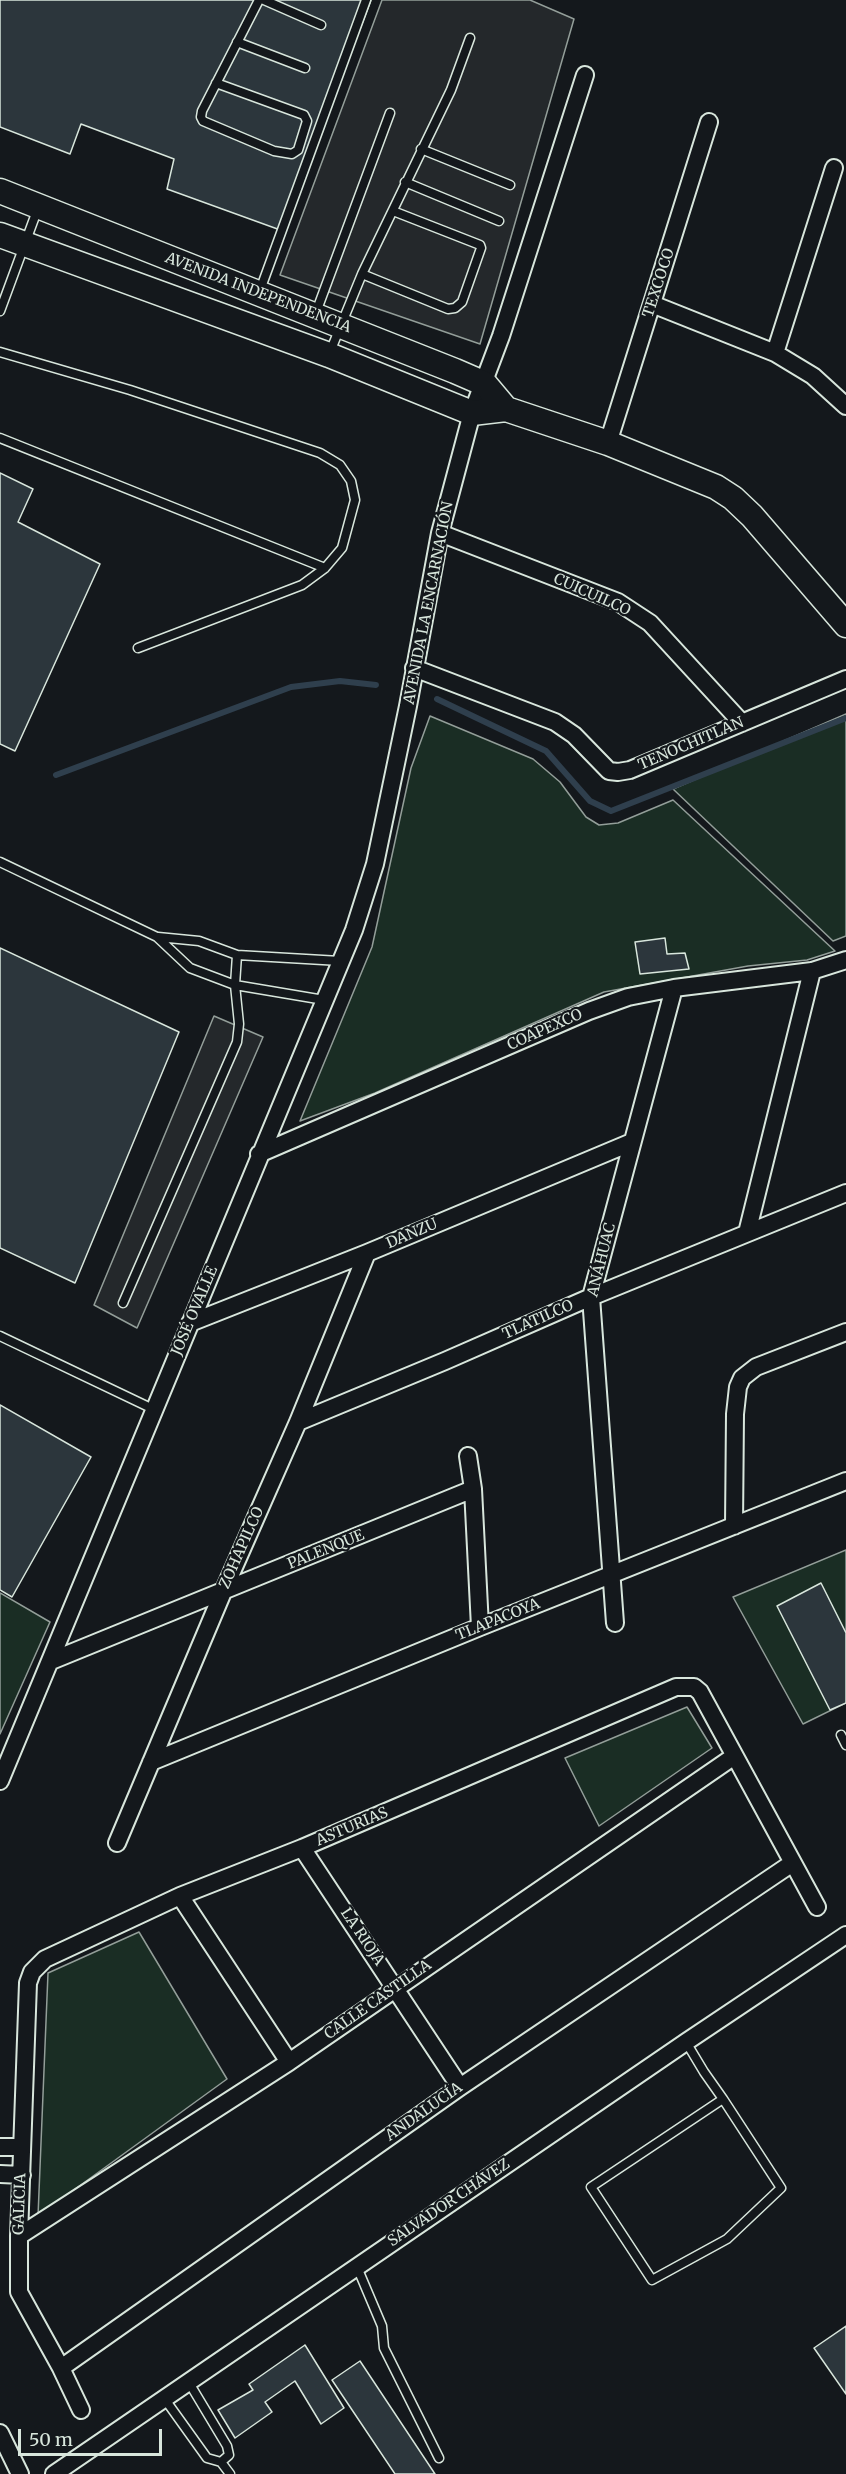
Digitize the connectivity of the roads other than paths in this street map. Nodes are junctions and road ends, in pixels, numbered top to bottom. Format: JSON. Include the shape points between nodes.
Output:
{"nodes":[{"id":1,"x":258,"y":0,"type":"edge"},
{"id":2,"x":264,"y":0,"type":"edge"},
{"id":3,"x":366,"y":0,"type":"edge"},
{"id":4,"x":321,"y":25,"type":"dead end"},
{"id":5,"x":470,"y":38,"type":"dead end"},
{"id":6,"x":237,"y":42,"type":"junction"},
{"id":7,"x":305,"y":68,"type":"dead end"},
{"id":8,"x":585,"y":75,"type":"dead end"},
{"id":9,"x":216,"y":83,"type":"junction"},
{"id":10,"x":390,"y":113,"type":"dead end"},
{"id":11,"x":709,"y":123,"type":"dead end"},
{"id":12,"x":421,"y":149,"type":"junction"},
{"id":13,"x":834,"y":168,"type":"dead end"},
{"id":14,"x":405,"y":182,"type":"junction"},
{"id":15,"x":510,"y":185,"type":"dead end"},
{"id":16,"x":0,"y":192,"type":"edge"},
{"id":17,"x":38,"y":207,"type":"junction"},
{"id":18,"x":393,"y":212,"type":"junction"},
{"id":19,"x":500,"y":221,"type":"dead end"},
{"id":20,"x":0,"y":235,"type":"edge"},
{"id":21,"x":24,"y":244,"type":"junction"},
{"id":22,"x":362,"y":274,"type":"junction"},
{"id":23,"x":258,"y":293,"type":"junction"},
{"id":24,"x":2,"y":300,"type":"edge"},
{"id":25,"x":652,"y":304,"type":"junction"},
{"id":26,"x":0,"y":311,"type":"edge"},
{"id":27,"x":315,"y":315,"type":"junction"},
{"id":28,"x":339,"y":325,"type":"junction"},
{"id":29,"x":0,"y":352,"type":"edge"},
{"id":30,"x":775,"y":353,"type":"junction"},
{"id":31,"x":329,"y":355,"type":"junction"},
{"id":32,"x":485,"y":384,"type":"junction"},
{"id":33,"x":846,"y":406,"type":"edge"},
{"id":34,"x":506,"y":409,"type":"junction"},
{"id":35,"x":472,"y":413,"type":"junction"},
{"id":36,"x":0,"y":438,"type":"edge"},
{"id":37,"x":608,"y":442,"type":"junction"},
{"id":38,"x":440,"y":533,"type":"junction"},
{"id":39,"x":325,"y":568,"type":"junction"},
{"id":40,"x":846,"y":626,"type":"edge"},
{"id":41,"x":138,"y":648,"type":"dead end"},
{"id":42,"x":413,"y":675,"type":"junction"},
{"id":43,"x":846,"y":679,"type":"edge"},
{"id":44,"x":742,"y":723,"type":"junction"},
{"id":45,"x":0,"y":862,"type":"edge"},
{"id":46,"x":157,"y":937,"type":"junction"},
{"id":47,"x":237,"y":955,"type":"junction"},
{"id":48,"x":846,"y":960,"type":"edge"},
{"id":49,"x":340,"y":962,"type":"junction"},
{"id":50,"x":812,"y":971,"type":"junction"},
{"id":51,"x":235,"y":985,"type":"junction"},
{"id":52,"x":674,"y":988,"type":"junction"},
{"id":53,"x":324,"y":1000,"type":"junction"},
{"id":54,"x":632,"y":1142,"type":"junction"},
{"id":55,"x":259,"y":1154,"type":"junction"},
{"id":56,"x":846,"y":1193,"type":"edge"},
{"id":57,"x":747,"y":1233,"type":"junction"},
{"id":58,"x":367,"y":1253,"type":"junction"},
{"id":59,"x":591,"y":1297,"type":"junction"},
{"id":60,"x":123,"y":1302,"type":"dead end"},
{"id":61,"x":190,"y":1323,"type":"junction"},
{"id":62,"x":846,"y":1332,"type":"edge"},
{"id":63,"x":0,"y":1335,"type":"edge"},
{"id":64,"x":153,"y":1409,"type":"junction"},
{"id":65,"x":298,"y":1422,"type":"junction"},
{"id":66,"x":468,"y":1456,"type":"dead end"},
{"id":67,"x":846,"y":1480,"type":"edge"},
{"id":68,"x":473,"y":1490,"type":"junction"},
{"id":69,"x":734,"y":1526,"type":"junction"},
{"id":70,"x":611,"y":1575,"type":"junction"},
{"id":71,"x":223,"y":1592,"type":"junction"},
{"id":72,"x":615,"y":1623,"type":"dead end"},
{"id":73,"x":480,"y":1627,"type":"junction"},
{"id":74,"x":51,"y":1661,"type":"junction"},
{"id":75,"x":840,"y":1735,"type":"dead end"},
{"id":76,"x":846,"y":1745,"type":"edge"},
{"id":77,"x":733,"y":1757,"type":"junction"},
{"id":78,"x":151,"y":1762,"type":"junction"},
{"id":79,"x":0,"y":1781,"type":"edge"},
{"id":80,"x":117,"y":1843,"type":"dead end"},
{"id":81,"x":302,"y":1848,"type":"junction"},
{"id":82,"x":791,"y":1864,"type":"junction"},
{"id":83,"x":180,"y":1896,"type":"junction"},
{"id":84,"x":817,"y":1907,"type":"dead end"},
{"id":85,"x":845,"y":1939,"type":"edge"},
{"id":86,"x":28,"y":1983,"type":"joint"},
{"id":87,"x":396,"y":1988,"type":"junction"},
{"id":88,"x":686,"y":2042,"type":"junction"},
{"id":89,"x":289,"y":2062,"type":"junction"},
{"id":90,"x":460,"y":2087,"type":"junction"},
{"id":91,"x":723,"y":2099,"type":"junction"},
{"id":92,"x":0,"y":2147,"type":"edge"},
{"id":93,"x":22,"y":2147,"type":"junction"},
{"id":94,"x":0,"y":2174,"type":"edge"},
{"id":95,"x":22,"y":2175,"type":"junction"},
{"id":96,"x":19,"y":2236,"type":"junction"},
{"id":97,"x":356,"y":2266,"type":"junction"},
{"id":98,"x":61,"y":2367,"type":"junction"},
{"id":99,"x":188,"y":2381,"type":"junction"},
{"id":100,"x":163,"y":2398,"type":"junction"},
{"id":101,"x":81,"y":2410,"type":"dead end"},
{"id":102,"x":0,"y":2433,"type":"edge"},
{"id":103,"x":439,"y":2458,"type":"dead end"},
{"id":104,"x":221,"y":2462,"type":"junction"},
{"id":105,"x":61,"y":2472,"type":"edge"},
{"id":106,"x":20,"y":2474,"type":"edge"},
{"id":107,"x":230,"y":2474,"type":"edge"}],
"edges":[{"from":1,"to":6,"type":"lane"},
{"from":2,"to":4,"type":"lane"},
{"from":3,"to":23,"type":"lane"},
{"from":5,"to":12,"type":"lane","via":[[451,90]]},
{"from":6,"to":7,"type":"lane"},
{"from":6,"to":9,"type":"lane"},
{"from":8,"to":32,"type":"street","name":"AVENIDA LA ENCARNACIÓN"},
{"from":9,"to":9,"type":"lane","via":[[304,115],[307,121],[298,150],[292,154],[274,151],[203,121],[202,111]]},
{"from":10,"to":27,"type":"lane"},
{"from":11,"to":25,"type":"street","name":"TEXCOCO"},
{"from":12,"to":14,"type":"lane"},
{"from":12,"to":15,"type":"lane"},
{"from":13,"to":30,"type":"street"},
{"from":14,"to":18,"type":"lane"},
{"from":14,"to":19,"type":"lane"},
{"from":16,"to":17,"type":"street","name":"AVENIDA INDEPENDENCIA"},
{"from":17,"to":21,"type":"lane"},
{"from":17,"to":23,"type":"street","name":"AVENIDA INDEPENDENCIA"},
{"from":18,"to":22,"type":"lane"},
{"from":18,"to":22,"type":"lane","via":[[480,245],[462,302],[448,309]]},
{"from":20,"to":21,"type":"street"},
{"from":21,"to":24,"type":"lane"},
{"from":21,"to":31,"type":"street"},
{"from":22,"to":28,"type":"lane"},
{"from":23,"to":27,"type":"street","name":"AVENIDA INDEPENDENCIA"},
{"from":24,"to":26,"type":"lane"},
{"from":25,"to":30,"type":"street"},
{"from":25,"to":37,"type":"street","name":"TEXCOCO"},
{"from":27,"to":28,"type":"street","name":"AVENIDA INDEPENDENCIA"},
{"from":28,"to":31,"type":"lane"},
{"from":28,"to":32,"type":"street","name":"AVENIDA INDEPENDENCIA"},
{"from":29,"to":39,"type":"lane","via":[[298,445],[340,465],[351,481],[355,500],[342,548]]},
{"from":30,"to":33,"type":"street","via":[[813,375]]},
{"from":31,"to":35,"type":"street"},
{"from":32,"to":34,"type":"street","name":"AVENIDA INDEPENDENCIA"},
{"from":32,"to":35,"type":"street","name":"AVENIDA LA ENCARNACIÓN"},
{"from":34,"to":35,"type":"street"},
{"from":34,"to":37,"type":"street"},
{"from":35,"to":38,"type":"street","name":"AVENIDA LA ENCARNACIÓN"},
{"from":36,"to":39,"type":"lane"},
{"from":37,"to":40,"type":"street","via":[[733,498]]},
{"from":38,"to":42,"type":"street","name":"AVENIDA LA ENCARNACIÓN"},
{"from":38,"to":44,"type":"street","name":"CUICUILCO","via":[[618,602],[634,612],[650,623]]},
{"from":39,"to":41,"type":"lane","via":[[302,585]]},
{"from":42,"to":44,"type":"street","name":"TENOCHITLAN","via":[[555,722],[574,735],[609,771],[630,770]]},
{"from":42,"to":49,"type":"street","name":"AVENIDA LA ENCARNACIÓN","via":[[375,864]]},
{"from":43,"to":44,"type":"street","name":"TENOCHITLAN"},
{"from":45,"to":46,"type":"lane"},
{"from":46,"to":47,"type":"lane","via":[[199,941]]},
{"from":46,"to":51,"type":"lane","via":[[190,968]]},
{"from":47,"to":49,"type":"lane"},
{"from":47,"to":51,"type":"lane"},
{"from":48,"to":50,"type":"street","name":"COAPEXCO"},
{"from":49,"to":53,"type":"street","name":"JOSÉ OVALLE"},
{"from":50,"to":52,"type":"street","name":"COAPEXCO"},
{"from":50,"to":57,"type":"street"},
{"from":51,"to":53,"type":"lane"},
{"from":51,"to":60,"type":"lane","via":[[240,1024],[237,1042]]},
{"from":52,"to":54,"type":"street","name":"ANÁHUAC"},
{"from":52,"to":55,"type":"street","name":"COAPEXCO","via":[[628,997],[589,1011]]},
{"from":53,"to":55,"type":"street","name":"JOSÉ OVALLE"},
{"from":54,"to":58,"type":"street","name":"DANZU"},
{"from":54,"to":59,"type":"street","name":"ANÁHUAC"},
{"from":55,"to":61,"type":"street","name":"JOSÉ OVALLE"},
{"from":56,"to":57,"type":"street","name":"TLATILCO"},
{"from":57,"to":59,"type":"street","name":"TLATILCO"},
{"from":58,"to":61,"type":"street","name":"DANZU"},
{"from":58,"to":65,"type":"street","name":"ZOHAPILCO"},
{"from":59,"to":65,"type":"street","name":"TLATILCO"},
{"from":59,"to":70,"type":"street","name":"ANÁHUAC"},
{"from":61,"to":64,"type":"street","name":"JOSÉ OVALLE"},
{"from":62,"to":69,"type":"street","via":[[756,1367],[742,1378],[735,1414]]},
{"from":63,"to":64,"type":"lane"},
{"from":64,"to":74,"type":"street","name":"JOSÉ OVALLE"},
{"from":65,"to":71,"type":"street","name":"ZOHAPILCO"},
{"from":66,"to":68,"type":"street"},
{"from":67,"to":69,"type":"street","name":"TLAPACOYA"},
{"from":68,"to":71,"type":"street","name":"PALENQUE"},
{"from":68,"to":73,"type":"street"},
{"from":69,"to":70,"type":"street","name":"TLAPACOYA"},
{"from":70,"to":72,"type":"street","name":"ANÁHUAC"},
{"from":70,"to":73,"type":"street","name":"TLAPACOYA"},
{"from":71,"to":74,"type":"street","name":"PALENQUE"},
{"from":71,"to":78,"type":"street","name":"ZOHAPILCO"},
{"from":73,"to":78,"type":"street","name":"TLAPACOYA"},
{"from":74,"to":79,"type":"street","name":"JOSÉ OVALLE"},
{"from":75,"to":76,"type":"lane"},
{"from":77,"to":81,"type":"street","name":"ASTURIAS","via":[[700,1692],[686,1686],[676,1687]]},
{"from":77,"to":82,"type":"street"},
{"from":77,"to":87,"type":"street","name":"CALLE CASTILLA"},
{"from":78,"to":80,"type":"street","name":"ZOHAPILCO"},
{"from":81,"to":83,"type":"street","name":"ASTURIAS"},
{"from":81,"to":87,"type":"street","name":"LA RIOJA"},
{"from":82,"to":84,"type":"street"},
{"from":82,"to":90,"type":"street","name":"ANDALUCÍA"},
{"from":83,"to":86,"type":"street","name":"ASTURIAS","via":[[45,1959],[32,1972]]},
{"from":83,"to":89,"type":"street"},
{"from":85,"to":88,"type":"street","name":"SALVADOR CHÁVEZ"},
{"from":86,"to":93,"type":"street","name":"GALICIA"},
{"from":87,"to":89,"type":"street","name":"CALLE CASTILLA"},
{"from":87,"to":90,"type":"street","name":"LA RIOJA"},
{"from":88,"to":91,"type":"lane"},
{"from":88,"to":97,"type":"street","name":"SALVADOR CHÁVEZ"},
{"from":89,"to":96,"type":"street","name":"CALLE CASTILLA"},
{"from":90,"to":98,"type":"street","name":"ANDALUCÍA"},
{"from":91,"to":91,"type":"lane","via":[[781,2188],[727,2239],[652,2280],[591,2187]]},
{"from":92,"to":93,"type":"street"},
{"from":93,"to":95,"type":"street","name":"GALICIA"},
{"from":94,"to":95,"type":"street"},
{"from":95,"to":96,"type":"street","name":"GALICIA"},
{"from":96,"to":98,"type":"street","name":"GALICIA","via":[[19,2292]]},
{"from":97,"to":99,"type":"street","name":"SALVADOR CHÁVEZ"},
{"from":97,"to":103,"type":"lane","via":[[382,2326],[384,2348]]},
{"from":98,"to":101,"type":"street","name":"GALICIA"},
{"from":99,"to":100,"type":"street","name":"SALVADOR CHÁVEZ"},
{"from":99,"to":104,"type":"lane","via":[[227,2446],[229,2455]]},
{"from":100,"to":104,"type":"lane","via":[[207,2458]]},
{"from":100,"to":105,"type":"street","name":"SALVADOR CHÁVEZ"},
{"from":102,"to":106,"type":"street"},
{"from":104,"to":107,"type":"lane"}]}
